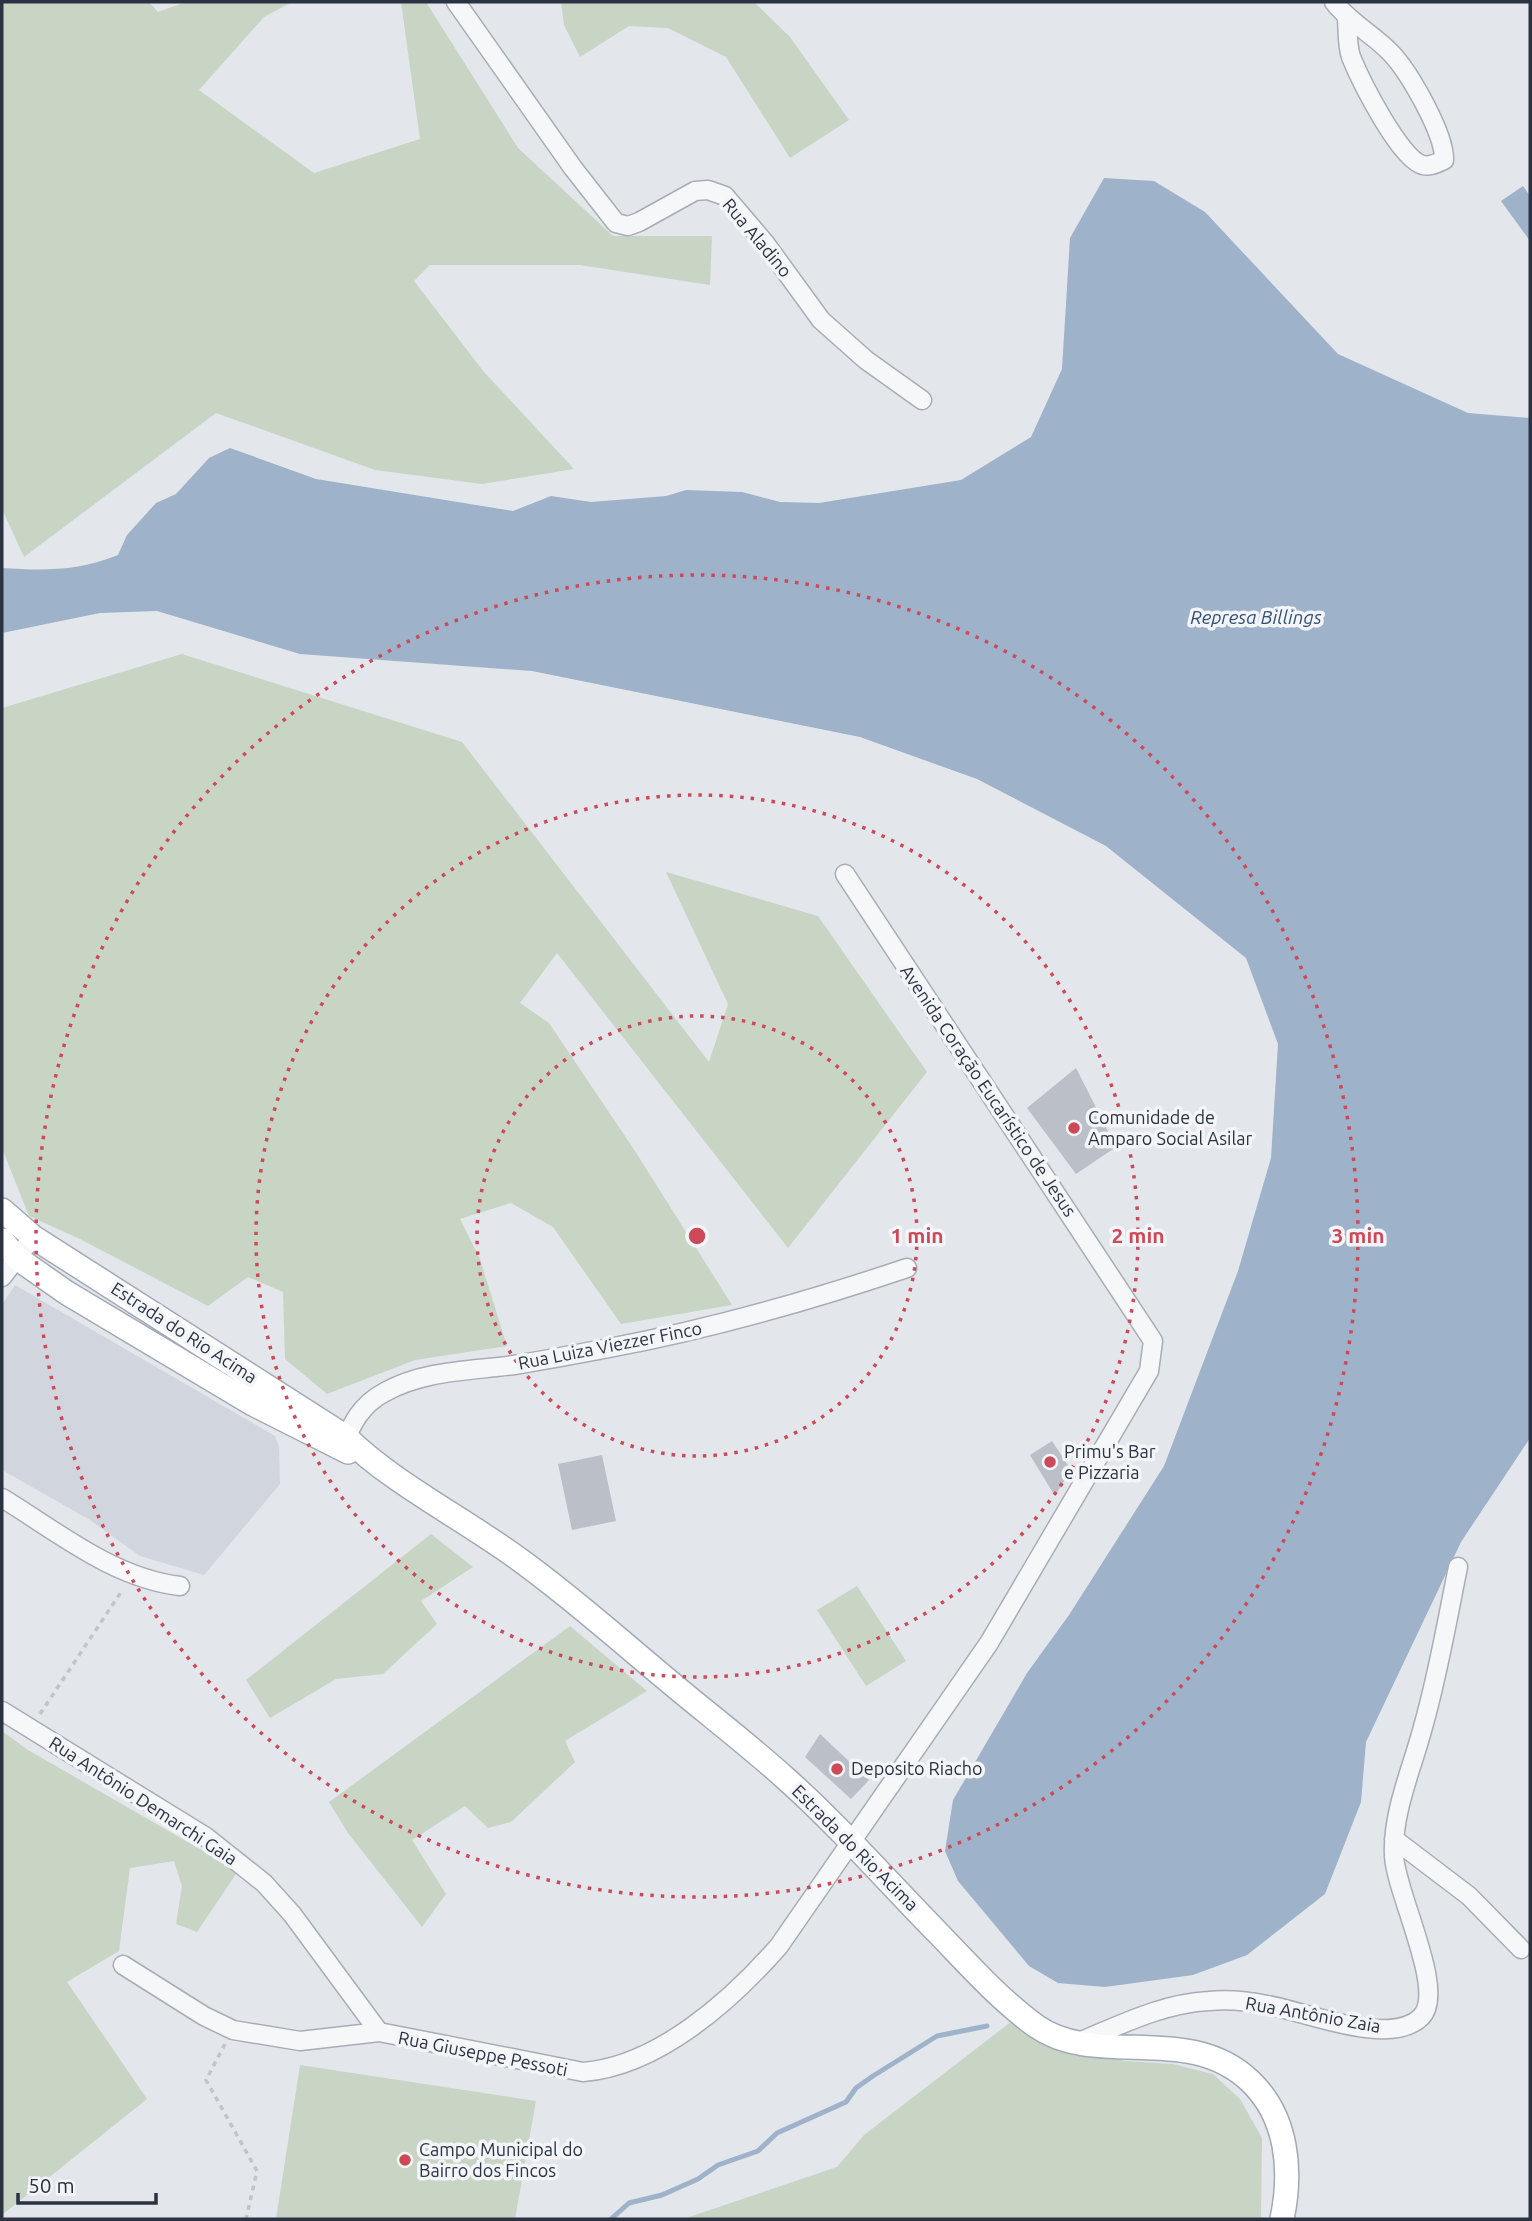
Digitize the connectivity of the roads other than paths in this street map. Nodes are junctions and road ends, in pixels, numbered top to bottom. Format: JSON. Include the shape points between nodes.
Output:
{"nodes":[{"id":1,"x":457,"y":2,"type":"edge"},
{"id":2,"x":1334,"y":2,"type":"edge"},
{"id":3,"x":1347,"y":19,"type":"junction"},
{"id":4,"x":922,"y":400,"type":"dead end"},
{"id":5,"x":845,"y":874,"type":"dead end"},
{"id":6,"x":2,"y":1210,"type":"edge"},
{"id":7,"x":33,"y":1237,"type":"junction"},
{"id":8,"x":2,"y":1240,"type":"edge"},
{"id":9,"x":17,"y":1258,"type":"junction"},
{"id":10,"x":907,"y":1268,"type":"dead end"},
{"id":11,"x":2,"y":1277,"type":"edge"},
{"id":12,"x":343,"y":1443,"type":"junction"},
{"id":13,"x":2,"y":1498,"type":"edge"},
{"id":14,"x":1458,"y":1567,"type":"dead end"},
{"id":15,"x":180,"y":1586,"type":"dead end"},
{"id":16,"x":2,"y":1711,"type":"edge"},
{"id":17,"x":1394,"y":1839,"type":"junction"},
{"id":18,"x":852,"y":1844,"type":"junction"},
{"id":19,"x":1521,"y":1949,"type":"dead end"},
{"id":20,"x":123,"y":1965,"type":"dead end"},
{"id":21,"x":379,"y":2032,"type":"junction"},
{"id":22,"x":1079,"y":2042,"type":"junction"},
{"id":23,"x":1282,"y":2219,"type":"edge"}],
"edges":[{"from":1,"to":4,"type":"street","name":"Rua Aladino","via":[[616,223],[628,226],[639,222],[695,191],[724,196],[821,320]]},
{"from":2,"to":3,"type":"street"},
{"from":3,"to":3,"type":"street","via":[[1350,54],[1373,104],[1411,158],[1423,165],[1444,160],[1444,146],[1433,118],[1392,54]]},
{"from":5,"to":18,"type":"street","name":"Avenida Coração Eucarístico de Jesus","via":[[1150,1332],[1154,1349],[1149,1371],[989,1643],[876,1802]]},
{"from":6,"to":7,"type":"main road","name":"Estrada do Rio Acima"},
{"from":7,"to":9,"type":"street"},
{"from":7,"to":12,"type":"main road","name":"Estrada do Rio Acima"},
{"from":8,"to":9,"type":"main road","name":"Estrada do Rio Acima"},
{"from":9,"to":11,"type":"street"},
{"from":9,"to":12,"type":"main road","name":"Estrada do Rio Acima","via":[[202,1375]]},
{"from":10,"to":12,"type":"street","name":"Rua Luiza Viezzer Finco","via":[[790,1306],[665,1338],[428,1376],[369,1402],[354,1417]]},
{"from":12,"to":18,"type":"main road","name":"Estrada do Rio Acima","via":[[551,1582],[785,1777]]},
{"from":13,"to":15,"type":"street","via":[[132,1576]]},
{"from":14,"to":17,"type":"street","name":"Rua Antônio Zaia"},
{"from":16,"to":21,"type":"street","name":"Rua Antônio Demarchi Gaia","via":[[206,1838],[264,1883]]},
{"from":17,"to":19,"type":"street","via":[[1469,1896]]},
{"from":17,"to":22,"type":"street","name":"Rua Antônio Zaia","via":[[1398,1884],[1430,1983],[1430,2002],[1420,2019],[1401,2027],[1375,2028],[1269,2005],[1208,2001],[1137,2018]]},
{"from":18,"to":21,"type":"street","name":"Rua Giuseppe Pessoti","via":[[747,1983],[707,2015],[632,2062],[605,2071],[564,2071]]},
{"from":18,"to":22,"type":"main road","name":"Estrada do Rio Acima","via":[[996,1991],[1039,2028]]},
{"from":20,"to":21,"type":"street","name":"Rua Giuseppe Pessoti","via":[[233,2030],[300,2041]]},
{"from":22,"to":23,"type":"main road","name":"Estrada do Rio Acima","via":[[1209,2055],[1249,2080],[1266,2098],[1285,2147]]}]}
